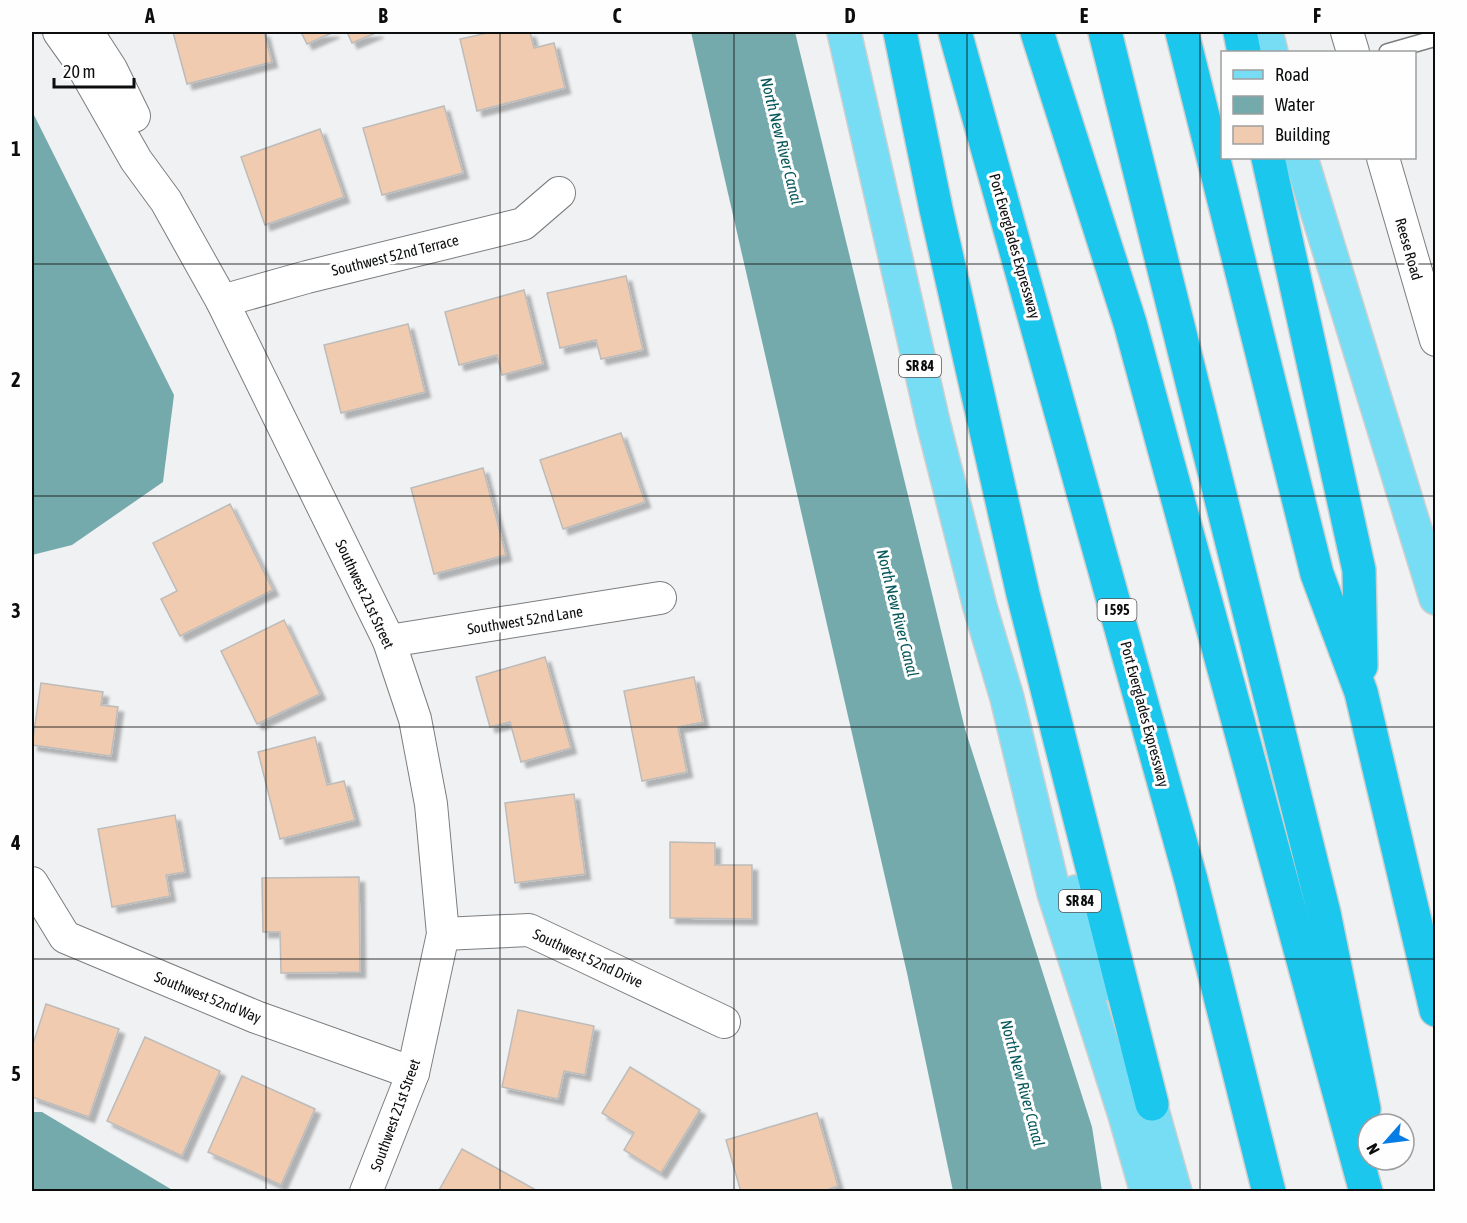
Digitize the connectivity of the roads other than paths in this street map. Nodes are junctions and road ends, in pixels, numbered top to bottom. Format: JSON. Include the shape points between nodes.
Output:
{"nodes":[{"id":1,"x":59,"y":32,"type":"edge"},
{"id":2,"x":87,"y":32,"type":"edge"},
{"id":3,"x":100,"y":32,"type":"edge"},
{"id":4,"x":844,"y":32,"type":"edge"},
{"id":5,"x":900,"y":32,"type":"edge"},
{"id":6,"x":955,"y":32,"type":"edge"},
{"id":7,"x":1037,"y":32,"type":"edge"},
{"id":8,"x":1105,"y":32,"type":"edge"},
{"id":9,"x":1182,"y":32,"type":"edge"},
{"id":10,"x":1240,"y":32,"type":"edge"},
{"id":11,"x":1266,"y":32,"type":"edge"},
{"id":12,"x":1347,"y":32,"type":"edge"},
{"id":13,"x":1436,"y":38,"type":"edge"},
{"id":14,"x":1244,"y":51,"type":"edge"},
{"id":15,"x":1271,"y":51,"type":"edge"},
{"id":16,"x":1353,"y":51,"type":"edge"},
{"id":17,"x":1390,"y":51,"type":"edge"},
{"id":18,"x":111,"y":69,"type":"junction"},
{"id":19,"x":1268,"y":159,"type":"edge"},
{"id":20,"x":1301,"y":159,"type":"edge"},
{"id":21,"x":1383,"y":159,"type":"edge"},
{"id":22,"x":559,"y":193,"type":"dead end"},
{"id":23,"x":166,"y":201,"type":"junction"},
{"id":24,"x":222,"y":302,"type":"junction"},
{"id":25,"x":1436,"y":340,"type":"edge"},
{"id":26,"x":660,"y":598,"type":"dead end"},
{"id":27,"x":1436,"y":598,"type":"edge"},
{"id":28,"x":389,"y":641,"type":"junction"},
{"id":29,"x":1361,"y":692,"type":"junction"},
{"id":30,"x":1007,"y":698,"type":"junction"},
{"id":31,"x":32,"y":883,"type":"edge"},
{"id":32,"x":443,"y":934,"type":"junction"},
{"id":33,"x":1436,"y":1010,"type":"edge"},
{"id":34,"x":724,"y":1022,"type":"dead end"},
{"id":35,"x":413,"y":1073,"type":"junction"},
{"id":36,"x":1152,"y":1104,"type":"junction"},
{"id":37,"x":1365,"y":1112,"type":"edge"},
{"id":38,"x":1377,"y":1172,"type":"edge"},
{"id":39,"x":366,"y":1191,"type":"edge"},
{"id":40,"x":1147,"y":1191,"type":"edge"},
{"id":41,"x":1175,"y":1191,"type":"edge"},
{"id":42,"x":1269,"y":1191,"type":"edge"},
{"id":43,"x":1366,"y":1191,"type":"edge"},
{"id":44,"x":1381,"y":1191,"type":"edge"}],
"edges":[{"from":1,"to":23,"type":"street","via":[[136,160]]},
{"from":2,"to":18,"type":"street"},
{"from":3,"to":18,"type":"street"},
{"from":4,"to":30,"type":"main road","number":"SR 84","via":[[933,422]]},
{"from":5,"to":36,"type":"highway","via":[[1023,594]]},
{"from":6,"to":42,"type":"highway","name":"Port Everglades Expressway","number":"I 595","via":[[1191,880]]},
{"from":7,"to":43,"type":"highway","via":[[1130,323]]},
{"from":8,"to":37,"type":"highway","via":[[1324,914]]},
{"from":9,"to":29,"type":"highway","via":[[1317,574]]},
{"from":10,"to":14,"type":"highway"},
{"from":11,"to":15,"type":"main road"},
{"from":12,"to":16,"type":"street"},
{"from":13,"to":17,"type":"lane"},
{"from":18,"to":23,"type":"street","via":[[151,150]]},
{"from":19,"to":29,"type":"highway","via":[[1359,570]]},
{"from":20,"to":27,"type":"main road"},
{"from":21,"to":25,"type":"street","name":"Reese Road"},
{"from":22,"to":24,"type":"street","name":"Southwest 52nd Terrace","via":[[523,224]]},
{"from":23,"to":24,"type":"street","name":"Southwest 21st Street"},
{"from":24,"to":28,"type":"street","name":"Southwest 21st Street"},
{"from":26,"to":28,"type":"street","name":"Southwest 52nd Lane"},
{"from":28,"to":32,"type":"street","name":"Southwest 21st Street","via":[[415,719],[431,804]]},
{"from":29,"to":33,"type":"highway"},
{"from":30,"to":36,"type":"main road","number":"SR 84"},
{"from":30,"to":40,"type":"main road","via":[[1054,892]]},
{"from":31,"to":35,"type":"street","name":"Southwest 52nd Way","via":[[65,937],[256,1017]]},
{"from":32,"to":34,"type":"street","name":"Southwest 52nd Drive","via":[[529,930]]},
{"from":32,"to":35,"type":"street","name":"Southwest 21st Street"},
{"from":35,"to":39,"type":"street","name":"Southwest 21st Street"},
{"from":36,"to":41,"type":"main road","number":"SR 84"},
{"from":38,"to":44,"type":"highway"}]}
